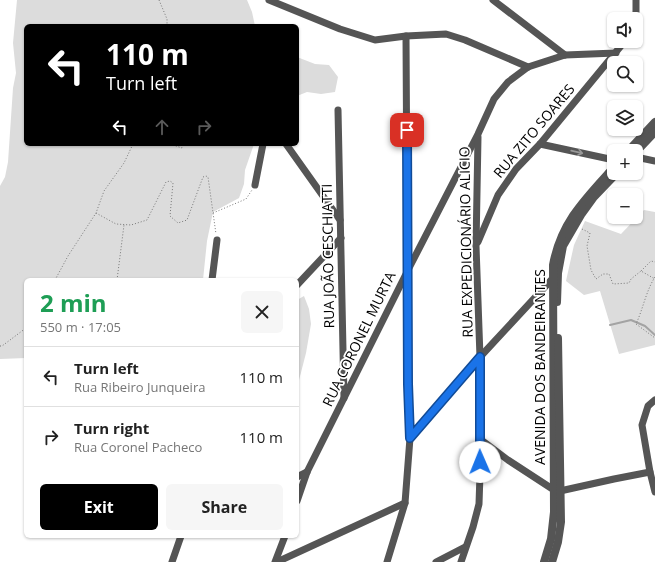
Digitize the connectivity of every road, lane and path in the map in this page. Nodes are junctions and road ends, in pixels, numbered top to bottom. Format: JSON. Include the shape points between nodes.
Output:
{"nodes":[{"id":1,"x":159,"y":0,"type":"edge"},
{"id":2,"x":269,"y":0,"type":"edge"},
{"id":3,"x":493,"y":0,"type":"edge"},
{"id":4,"x":636,"y":0,"type":"edge"},
{"id":5,"x":636,"y":12,"type":"edge"},
{"id":6,"x":167,"y":24,"type":"edge"},
{"id":7,"x":406,"y":36,"type":"junction"},
{"id":8,"x":620,"y":48,"type":"edge"},
{"id":9,"x":616,"y":53,"type":"junction"},
{"id":10,"x":565,"y":55,"type":"junction"},
{"id":11,"x":528,"y":67,"type":"junction"},
{"id":12,"x":338,"y":110,"type":"dead end"},
{"id":13,"x":655,"y":122,"type":"edge"},
{"id":14,"x":655,"y":132,"type":"edge"},
{"id":15,"x":478,"y":134,"type":"junction"},
{"id":16,"x":540,"y":144,"type":"junction"},
{"id":17,"x":635,"y":144,"type":"edge"},
{"id":18,"x":643,"y":145,"type":"edge"},
{"id":19,"x":132,"y":146,"type":"edge"},
{"id":20,"x":263,"y":146,"type":"edge"},
{"id":21,"x":287,"y":146,"type":"edge"},
{"id":22,"x":607,"y":158,"type":"edge"},
{"id":23,"x":643,"y":158,"type":"edge"},
{"id":24,"x":655,"y":161,"type":"edge"},
{"id":25,"x":607,"y":175,"type":"edge"},
{"id":26,"x":610,"y":180,"type":"edge"},
{"id":27,"x":255,"y":185,"type":"joint"},
{"id":28,"x":96,"y":213,"type":"junction"},
{"id":29,"x":212,"y":213,"type":"junction"},
{"id":30,"x":341,"y":220,"type":"junction"},
{"id":31,"x":124,"y":225,"type":"junction"},
{"id":32,"x":574,"y":226,"type":"junction"},
{"id":33,"x":341,"y":238,"type":"junction"},
{"id":34,"x":217,"y":240,"type":"joint"},
{"id":35,"x":476,"y":246,"type":"junction"},
{"id":36,"x":655,"y":262,"type":"edge"},
{"id":37,"x":408,"y":270,"type":"junction"},
{"id":38,"x":641,"y":271,"type":"junction"},
{"id":39,"x":558,"y":273,"type":"junction"},
{"id":40,"x":56,"y":278,"type":"edge"},
{"id":41,"x":116,"y":278,"type":"edge"},
{"id":42,"x":212,"y":278,"type":"edge"},
{"id":43,"x":655,"y":278,"type":"edge"},
{"id":44,"x":552,"y":279,"type":"junction"},
{"id":45,"x":299,"y":283,"type":"edge"},
{"id":46,"x":24,"y":330,"type":"edge"},
{"id":47,"x":655,"y":338,"type":"edge"},
{"id":48,"x":0,"y":346,"type":"edge"},
{"id":49,"x":480,"y":357,"type":"junction"},
{"id":50,"x":344,"y":400,"type":"junction"},
{"id":51,"x":655,"y":400,"type":"edge"},
{"id":52,"x":410,"y":438,"type":"junction"},
{"id":53,"x":480,"y":439,"type":"junction"},
{"id":54,"x":307,"y":472,"type":"junction"},
{"id":55,"x":650,"y":472,"type":"junction"},
{"id":56,"x":299,"y":475,"type":"edge"},
{"id":57,"x":557,"y":491,"type":"junction"},
{"id":58,"x":655,"y":492,"type":"edge"},
{"id":59,"x":299,"y":495,"type":"edge"},
{"id":60,"x":405,"y":503,"type":"junction"},
{"id":61,"x":181,"y":538,"type":"edge"},
{"id":62,"x":284,"y":538,"type":"edge"},
{"id":63,"x":465,"y":548,"type":"junction"},
{"id":64,"x":172,"y":562,"type":"edge"},
{"id":65,"x":276,"y":562,"type":"edge"},
{"id":66,"x":387,"y":562,"type":"edge"},
{"id":67,"x":436,"y":562,"type":"edge"},
{"id":68,"x":461,"y":562,"type":"edge"},
{"id":69,"x":544,"y":562,"type":"edge"},
{"id":70,"x":552,"y":562,"type":"edge"}],
"edges":[{"from":1,"to":6,"type":"path"},
{"from":2,"to":7,"type":"street","via":[[340,29],[375,40]]},
{"from":3,"to":10,"type":"street"},
{"from":4,"to":5,"type":"street"},
{"from":7,"to":11,"type":"street","via":[[446,34]]},
{"from":7,"to":37,"type":"street"},
{"from":8,"to":9,"type":"street","name":"RUA ZITO SOARES"},
{"from":9,"to":10,"type":"street","name":"RUA CORONEL MURTA"},
{"from":9,"to":16,"type":"street","name":"RUA ZITO SOARES"},
{"from":10,"to":11,"type":"street","name":"RUA CORONEL MURTA"},
{"from":11,"to":15,"type":"street","name":"RUA CORONEL MURTA","via":[[508,82],[494,99]]},
{"from":12,"to":30,"type":"street","name":"RUA JOÃO CESCHIATTI"},
{"from":13,"to":17,"type":"street"},
{"from":14,"to":18,"type":"street"},
{"from":15,"to":35,"type":"street","name":"RUA EXPEDICIONÁRIO ALICIO"},
{"from":15,"to":37,"type":"street","name":"RUA CORONEL MURTA"},
{"from":16,"to":22,"type":"street","one_way":true},
{"from":16,"to":35,"type":"street","name":"RUA ZITO SOARES","via":[[516,169],[498,195]]},
{"from":19,"to":28,"type":"path","via":[[124,163],[104,191]]},
{"from":20,"to":27,"type":"street"},
{"from":21,"to":30,"type":"street"},
{"from":23,"to":24,"type":"street"},
{"from":25,"to":44,"type":"street","name":"AVENIDA DOS BANDEIRANTES","via":[[568,223],[554,256]]},
{"from":26,"to":32,"type":"street","name":"AVENIDA DOS BANDEIRANTES","via":[[594,197]]},
{"from":27,"to":29,"type":"path","via":[[246,199]]},
{"from":28,"to":31,"type":"path","via":[[116,224]]},
{"from":28,"to":40,"type":"path"},
{"from":29,"to":31,"type":"path","via":[[206,176],[203,177],[187,220],[178,223],[170,216],[173,183],[170,180],[166,182],[147,220]]},
{"from":29,"to":34,"type":"path"},
{"from":30,"to":33,"type":"street","name":"RUA JOÃO CESCHIATTI"},
{"from":31,"to":41,"type":"path"},
{"from":32,"to":38,"type":"path","via":[[590,233],[587,246],[591,270],[596,279],[603,274],[609,274],[614,284],[629,283],[630,279]]},
{"from":32,"to":39,"type":"street","name":"AVENIDA DOS BANDEIRANTES","via":[[563,246]]},
{"from":33,"to":45,"type":"street"},
{"from":33,"to":50,"type":"street","name":"RUA JOÃO CESCHIATTI"},
{"from":34,"to":42,"type":"street"},
{"from":35,"to":49,"type":"street","name":"RUA EXPEDICIONÁRIO ALICIO"},
{"from":36,"to":38,"type":"path","via":[[651,261]]},
{"from":37,"to":50,"type":"street","name":"RUA CORONEL MURTA"},
{"from":37,"to":52,"type":"street"},
{"from":38,"to":43,"type":"path"},
{"from":39,"to":44,"type":"street"},
{"from":39,"to":57,"type":"street","name":"AVENIDA DOS BANDEIRANTES"},
{"from":43,"to":47,"type":"path","via":[[649,287],[636,324]]},
{"from":44,"to":49,"type":"street"},
{"from":44,"to":57,"type":"street","name":"AVENIDA DOS BANDEIRANTES"},
{"from":46,"to":48,"type":"path"},
{"from":49,"to":52,"type":"street"},
{"from":49,"to":53,"type":"street","name":"RUA EXPEDICIONÁRIO ALICIO"},
{"from":50,"to":54,"type":"street","name":"RUA CORONEL MURTA"},
{"from":51,"to":55,"type":"street","via":[[648,406],[642,426]]},
{"from":52,"to":60,"type":"street"},
{"from":53,"to":57,"type":"street"},
{"from":53,"to":63,"type":"street","name":"RUA EXPEDICIONÁRIO ALICIO","via":[[478,504]]},
{"from":54,"to":56,"type":"street"},
{"from":54,"to":59,"type":"street","name":"RUA CORONEL MURTA"},
{"from":55,"to":57,"type":"street"},
{"from":55,"to":58,"type":"street"},
{"from":57,"to":69,"type":"street","name":"AVENIDA DOS BANDEIRANTES","via":[[553,531]]},
{"from":57,"to":70,"type":"street","name":"AVENIDA DOS BANDEIRANTES","via":[[560,522]]},
{"from":60,"to":65,"type":"street"},
{"from":60,"to":66,"type":"street"},
{"from":61,"to":64,"type":"street"},
{"from":62,"to":65,"type":"street"},
{"from":63,"to":67,"type":"street"},
{"from":63,"to":68,"type":"street","name":"RUA EXPEDICIONÁRIO ALICIO"}]}
